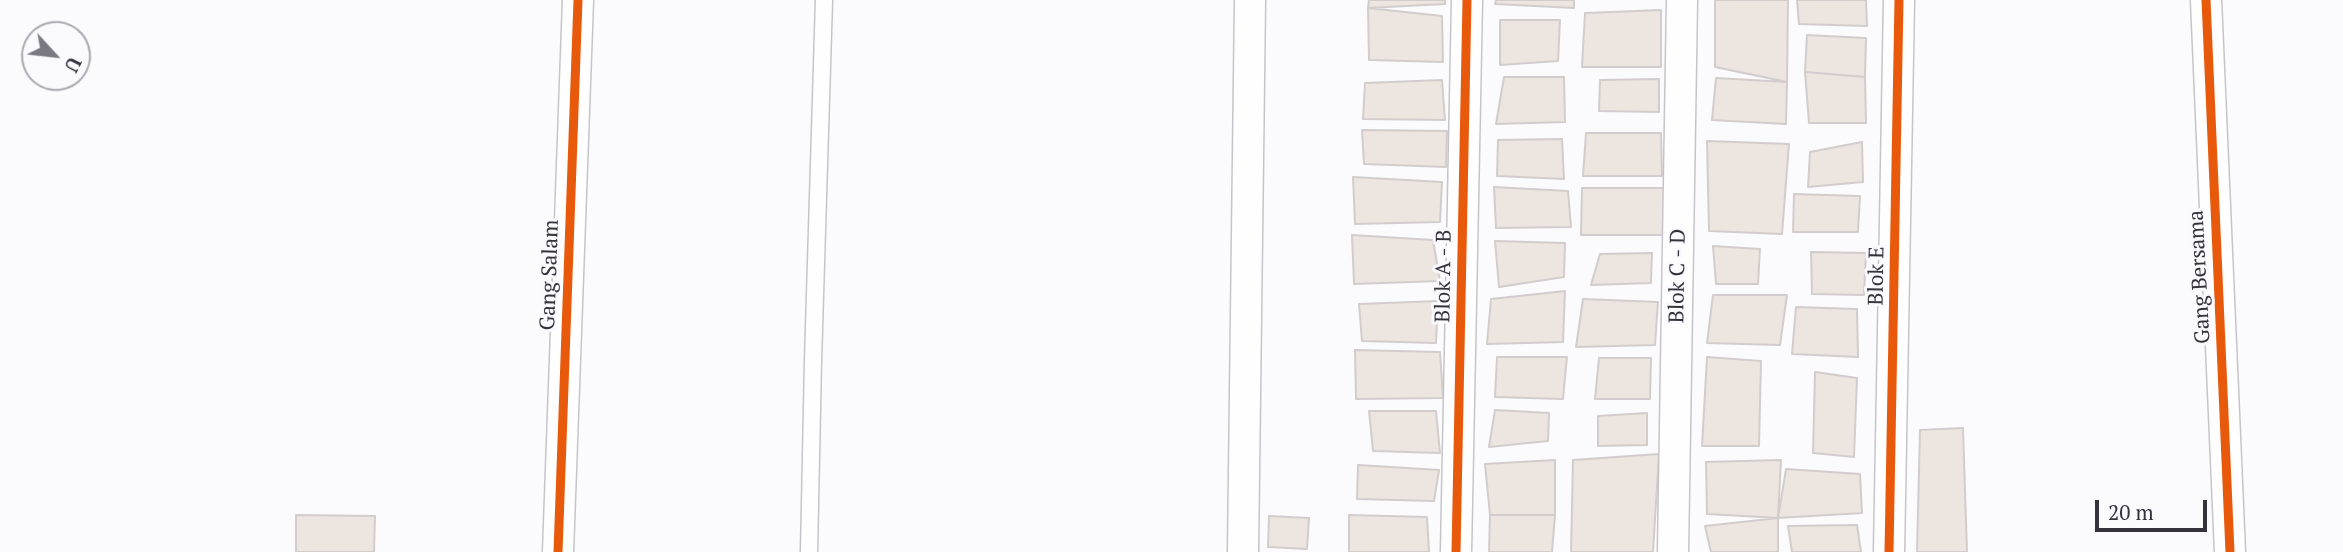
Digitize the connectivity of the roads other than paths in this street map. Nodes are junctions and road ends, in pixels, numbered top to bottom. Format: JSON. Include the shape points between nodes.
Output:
{"nodes":[{"id":1,"x":578,"y":0,"type":"edge"},
{"id":2,"x":824,"y":0,"type":"edge"},
{"id":3,"x":1250,"y":0,"type":"edge"},
{"id":4,"x":1466,"y":0,"type":"edge"},
{"id":5,"x":1682,"y":0,"type":"edge"},
{"id":6,"x":1899,"y":0,"type":"edge"},
{"id":7,"x":2206,"y":0,"type":"edge"},
{"id":8,"x":558,"y":552,"type":"edge"},
{"id":9,"x":809,"y":552,"type":"edge"},
{"id":10,"x":1242,"y":552,"type":"edge"},
{"id":11,"x":1456,"y":552,"type":"edge"},
{"id":12,"x":1673,"y":552,"type":"edge"},
{"id":13,"x":1889,"y":552,"type":"edge"},
{"id":14,"x":2230,"y":552,"type":"edge"}],
"edges":[{"from":1,"to":8,"type":"street","name":"Gang Salam"},
{"from":2,"to":9,"type":"lane"},
{"from":3,"to":10,"type":"street"},
{"from":4,"to":11,"type":"street","name":"Blok A - B"},
{"from":5,"to":12,"type":"street","name":"Blok C - D"},
{"from":6,"to":13,"type":"street","name":"Blok E"},
{"from":7,"to":14,"type":"street","name":"Gang Bersama"}]}
